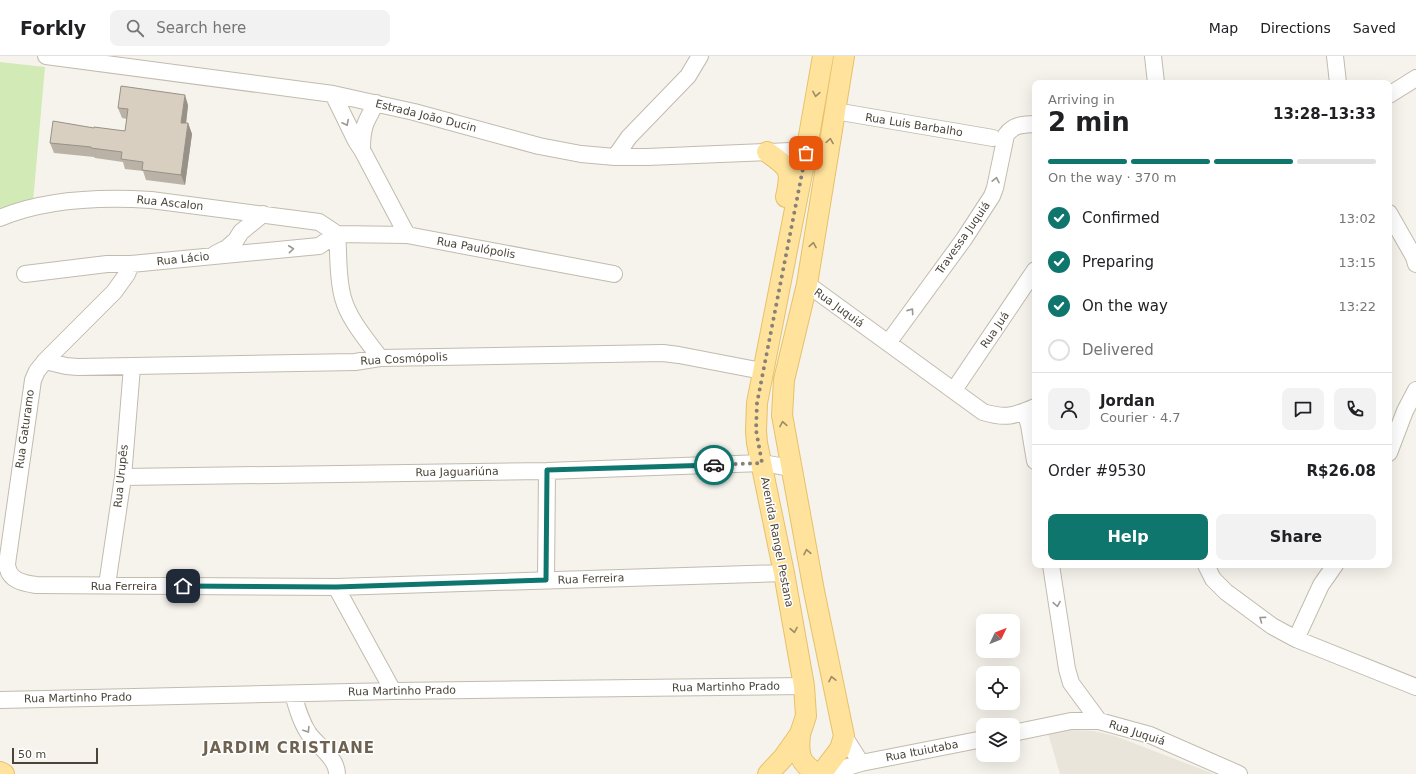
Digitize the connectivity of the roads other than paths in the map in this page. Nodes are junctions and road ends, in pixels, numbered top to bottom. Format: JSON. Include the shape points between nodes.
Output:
{"nodes":[{"id":1,"x":46,"y":56,"type":"edge"},
{"id":2,"x":700,"y":56,"type":"edge"},
{"id":3,"x":823,"y":56,"type":"edge"},
{"id":4,"x":844,"y":56,"type":"edge"},
{"id":5,"x":1153,"y":56,"type":"edge"},
{"id":6,"x":1335,"y":56,"type":"edge"},
{"id":7,"x":1416,"y":78,"type":"edge"},
{"id":8,"x":1156,"y":80,"type":"edge"},
{"id":9,"x":1338,"y":80,"type":"edge"},
{"id":10,"x":1392,"y":93,"type":"edge"},
{"id":11,"x":333,"y":94,"type":"junction"},
{"id":12,"x":376,"y":103,"type":"junction"},
{"id":13,"x":835,"y":111,"type":"junction"},
{"id":14,"x":1032,"y":124,"type":"edge"},
{"id":15,"x":993,"y":138,"type":"dead end"},
{"id":16,"x":362,"y":150,"type":"junction"},
{"id":17,"x":767,"y":152,"type":"junction"},
{"id":18,"x":806,"y":153,"type":"junction"},
{"id":19,"x":615,"y":156,"type":"junction"},
{"id":20,"x":824,"y":180,"type":"junction"},
{"id":21,"x":215,"y":208,"type":"junction"},
{"id":22,"x":263,"y":214,"type":"junction"},
{"id":23,"x":0,"y":218,"type":"edge"},
{"id":24,"x":1392,"y":218,"type":"edge"},
{"id":25,"x":241,"y":232,"type":"junction"},
{"id":26,"x":337,"y":234,"type":"junction"},
{"id":27,"x":407,"y":236,"type":"junction"},
{"id":28,"x":260,"y":252,"type":"junction"},
{"id":29,"x":786,"y":252,"type":"junction"},
{"id":30,"x":210,"y":256,"type":"junction"},
{"id":31,"x":131,"y":264,"type":"junction"},
{"id":32,"x":1416,"y":264,"type":"edge"},
{"id":33,"x":25,"y":274,"type":"dead end"},
{"id":34,"x":614,"y":274,"type":"dead end"},
{"id":35,"x":1032,"y":274,"type":"edge"},
{"id":36,"x":806,"y":284,"type":"junction"},
{"id":37,"x":888,"y":343,"type":"junction"},
{"id":38,"x":380,"y":358,"type":"junction"},
{"id":39,"x":45,"y":361,"type":"junction"},
{"id":40,"x":132,"y":367,"type":"junction"},
{"id":41,"x":762,"y":371,"type":"junction"},
{"id":42,"x":954,"y":390,"type":"junction"},
{"id":43,"x":1416,"y":390,"type":"edge"},
{"id":44,"x":1030,"y":409,"type":"edge"},
{"id":45,"x":1032,"y":442,"type":"edge"},
{"id":46,"x":1392,"y":445,"type":"edge"},
{"id":47,"x":762,"y":463,"type":"junction"},
{"id":48,"x":791,"y":468,"type":"junction"},
{"id":49,"x":547,"y":470,"type":"junction"},
{"id":50,"x":122,"y":477,"type":"junction"},
{"id":51,"x":1051,"y":568,"type":"edge"},
{"id":52,"x":1208,"y":568,"type":"edge"},
{"id":53,"x":1321,"y":568,"type":"edge"},
{"id":54,"x":1333,"y":568,"type":"edge"},
{"id":55,"x":784,"y":573,"type":"junction"},
{"id":56,"x":15,"y":580,"type":"joint"},
{"id":57,"x":546,"y":580,"type":"junction"},
{"id":58,"x":1321,"y":585,"type":"junction"},
{"id":59,"x":107,"y":586,"type":"junction"},
{"id":60,"x":336,"y":587,"type":"junction"},
{"id":61,"x":1296,"y":639,"type":"junction"},
{"id":62,"x":804,"y":686,"type":"junction"},
{"id":63,"x":1416,"y":687,"type":"edge"},
{"id":64,"x":393,"y":691,"type":"junction"},
{"id":65,"x":293,"y":694,"type":"junction"},
{"id":66,"x":0,"y":700,"type":"edge"},
{"id":67,"x":1099,"y":721,"type":"junction"},
{"id":68,"x":1020,"y":732,"type":"edge"},
{"id":69,"x":800,"y":734,"type":"junction"},
{"id":70,"x":844,"y":736,"type":"junction"},
{"id":71,"x":976,"y":740,"type":"edge"},
{"id":72,"x":861,"y":763,"type":"junction"},
{"id":73,"x":0,"y":772,"type":"edge"},
{"id":74,"x":4,"y":774,"type":"edge"},
{"id":75,"x":337,"y":774,"type":"edge"},
{"id":76,"x":768,"y":774,"type":"edge"},
{"id":77,"x":818,"y":774,"type":"edge"},
{"id":78,"x":821,"y":774,"type":"edge"},
{"id":79,"x":825,"y":774,"type":"edge"},
{"id":80,"x":1239,"y":774,"type":"edge"}],
"edges":[{"from":1,"to":11,"type":"street","name":"Estrada João Ducin"},
{"from":2,"to":19,"type":"street","via":[[688,76],[629,137]]},
{"from":3,"to":18,"type":"main road","one_way":true},
{"from":4,"to":13,"type":"main road","name":"Rua Juquiá"},
{"from":5,"to":8,"type":"street"},
{"from":6,"to":9,"type":"street"},
{"from":7,"to":10,"type":"street"},
{"from":11,"to":12,"type":"street","name":"Estrada João Ducin"},
{"from":11,"to":16,"type":"street","one_way":true},
{"from":12,"to":16,"type":"street","via":[[362,132]]},
{"from":12,"to":19,"type":"street","name":"Estrada João Ducin","via":[[538,146],[581,154]]},
{"from":13,"to":15,"type":"street","name":"Rua Luis Barbalho"},
{"from":20,"to":13,"type":"main road","name":"Rua Juquiá","one_way":true},
{"from":37,"to":14,"type":"street","name":"Travessa Juquiá","one_way":true,"via":[[992,196],[1006,135],[1010,129],[1017,126]]},
{"from":16,"to":27,"type":"street"},
{"from":17,"to":18,"type":"street","name":"Estrada João Ducin"},
{"from":17,"to":19,"type":"street","name":"Estrada João Ducin"},
{"from":17,"to":29,"type":"main road","via":[[782,163],[790,177],[782,217]]},
{"from":18,"to":20,"type":"main road","via":[[820,164]]},
{"from":18,"to":29,"type":"main road"},
{"from":36,"to":20,"type":"main road","name":"Rua Juquiá","one_way":true},
{"from":21,"to":22,"type":"street","name":"Rua Ascalon"},
{"from":21,"to":23,"type":"street","name":"Rua Ascalon","via":[[151,200],[97,199],[42,206]]},
{"from":21,"to":25,"type":"street","via":[[231,220]]},
{"from":22,"to":25,"type":"street"},
{"from":22,"to":26,"type":"street","name":"Rua Ascalon","via":[[319,222]]},
{"from":24,"to":32,"type":"street"},
{"from":25,"to":28,"type":"street"},
{"from":25,"to":30,"type":"street","via":[[227,248]]},
{"from":26,"to":27,"type":"street","name":"Rua Paulópolis"},
{"from":28,"to":26,"type":"street","name":"Rua Lácio","one_way":true,"via":[[319,246]]},
{"from":26,"to":38,"type":"street","via":[[343,299]]},
{"from":27,"to":34,"type":"street","name":"Rua Paulópolis"},
{"from":28,"to":30,"type":"street","name":"Rua Lácio"},
{"from":29,"to":36,"type":"main road","via":[[792,270]]},
{"from":29,"to":41,"type":"main road","name":"Avenida Rangel Pestana"},
{"from":30,"to":31,"type":"street","name":"Rua Lácio"},
{"from":31,"to":33,"type":"street","name":"Rua Lácio","via":[[107,264]]},
{"from":31,"to":39,"type":"street","name":"Rua Gaturamo","via":[[114,292]]},
{"from":35,"to":42,"type":"street","name":"Rua Juá"},
{"from":36,"to":37,"type":"street","name":"Rua Juquiá"},
{"from":48,"to":36,"type":"main road","one_way":true,"via":[[782,415],[782,398]]},
{"from":37,"to":42,"type":"street","name":"Rua Juquiá"},
{"from":38,"to":40,"type":"street","name":"Rua Cosmópolis","via":[[355,362]]},
{"from":38,"to":41,"type":"street","name":"Rua Cosmópolis","via":[[663,353]]},
{"from":39,"to":40,"type":"street","name":"Rua Cosmópolis","via":[[78,367]]},
{"from":39,"to":56,"type":"street","name":"Rua Gaturamo","via":[[37,371],[30,392],[8,556],[7,570]]},
{"from":40,"to":50,"type":"street","name":"Rua Urupês"},
{"from":41,"to":47,"type":"main road","name":"Avenida Rangel Pestana","via":[[756,430]]},
{"from":42,"to":44,"type":"street","name":"Rua Juquiá","via":[[983,412],[994,415],[1014,416]]},
{"from":43,"to":46,"type":"street"},
{"from":44,"to":45,"type":"street","name":"Rua Juquiá"},
{"from":47,"to":48,"type":"street","name":"Rua Jaguariúna"},
{"from":47,"to":49,"type":"street","name":"Rua Jaguariúna"},
{"from":47,"to":55,"type":"main road","name":"Avenida Rangel Pestana"},
{"from":70,"to":48,"type":"main road","one_way":true},
{"from":49,"to":50,"type":"street","name":"Rua Jaguariúna"},
{"from":49,"to":57,"type":"street"},
{"from":50,"to":59,"type":"street","name":"Rua Urupês"},
{"from":51,"to":67,"type":"street","name":"Rua Juquiá","one_way":true,"via":[[1071,682]]},
{"from":61,"to":52,"type":"street","one_way":true,"via":[[1272,626],[1226,592],[1213,579]]},
{"from":53,"to":58,"type":"street"},
{"from":54,"to":58,"type":"street"},
{"from":55,"to":57,"type":"street","name":"Rua Ferreira"},
{"from":55,"to":62,"type":"main road","name":"Avenida Rangel Pestana","one_way":true},
{"from":56,"to":59,"type":"street","name":"Rua Ferreira","via":[[36,585]]},
{"from":57,"to":60,"type":"street","name":"Rua Ferreira"},
{"from":58,"to":61,"type":"street"},
{"from":59,"to":60,"type":"street","name":"Rua Ferreira"},
{"from":60,"to":64,"type":"street"},
{"from":61,"to":63,"type":"street"},
{"from":62,"to":64,"type":"street","name":"Rua Martinho Prado"},
{"from":62,"to":69,"type":"main road","name":"Avenida Rangel Pestana","via":[[806,716]]},
{"from":64,"to":65,"type":"street","name":"Rua Martinho Prado"},
{"from":65,"to":66,"type":"street","name":"Rua Martinho Prado"},
{"from":65,"to":75,"type":"street","one_way":true,"via":[[302,722],[333,761]]},
{"from":67,"to":68,"type":"street","via":[[1072,722]]},
{"from":67,"to":80,"type":"street","name":"Rua Juquiá","via":[[1150,735]]},
{"from":69,"to":76,"type":"main road","name":"Avenida Rangel Pestana"},
{"from":69,"to":77,"type":"main road","via":[[801,759],[809,769]]},
{"from":70,"to":72,"type":"street"},
{"from":70,"to":78,"type":"main road","via":[[840,749]]},
{"from":71,"to":72,"type":"street","name":"Rua Ituiutaba"},
{"from":72,"to":79,"type":"street","name":"Rua Ituiutaba"},
{"from":73,"to":74,"type":"main road"}]}
